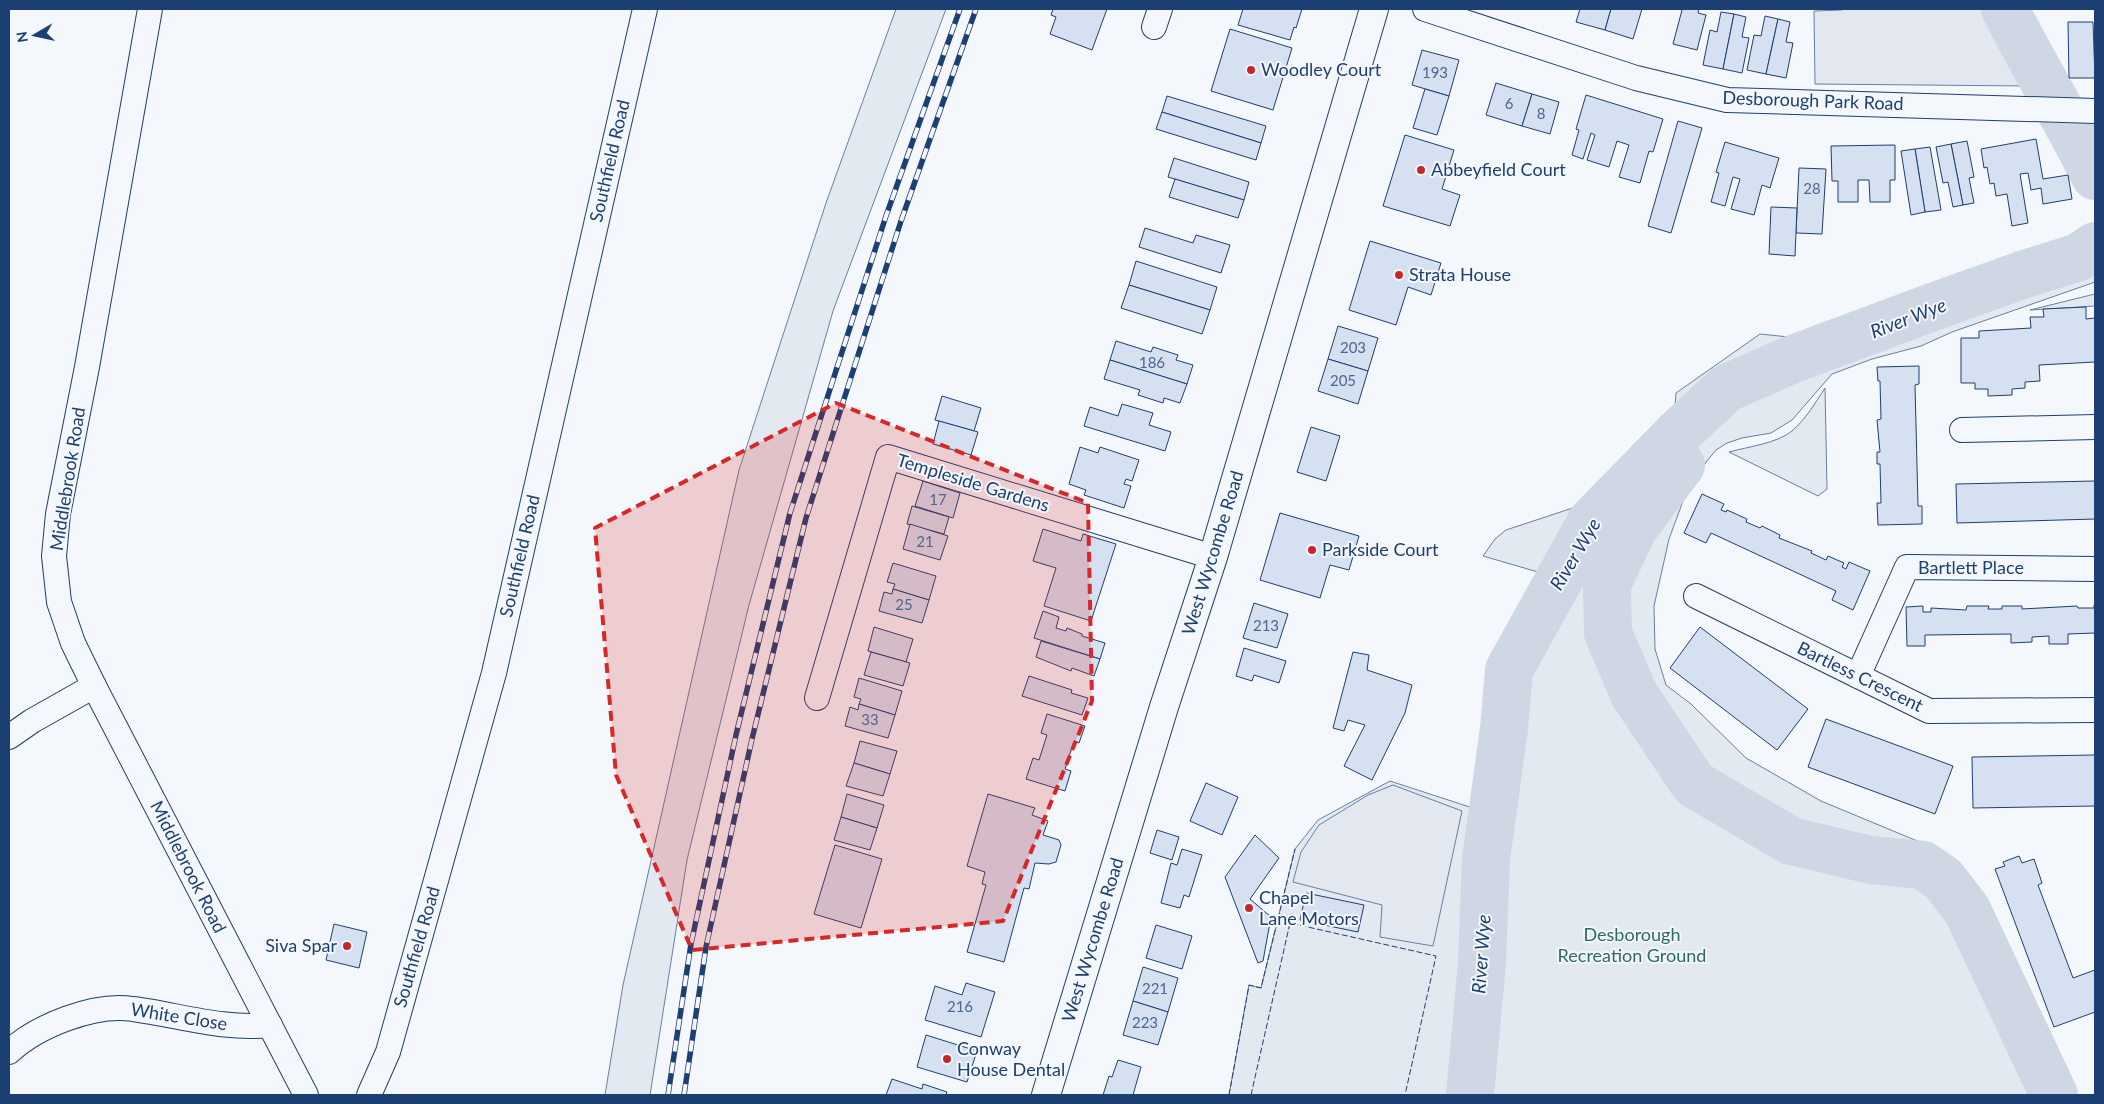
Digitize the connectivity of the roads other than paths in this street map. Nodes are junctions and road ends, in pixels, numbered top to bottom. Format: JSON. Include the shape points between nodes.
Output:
{"nodes":[{"id":1,"x":150,"y":9,"type":"edge"},
{"id":2,"x":645,"y":9,"type":"edge"},
{"id":3,"x":1374,"y":9,"type":"edge"},
{"id":4,"x":1424,"y":9,"type":"edge"},
{"id":5,"x":2095,"y":111,"type":"edge"},
{"id":6,"x":2095,"y":427,"type":"edge"},
{"id":7,"x":1962,"y":430,"type":"dead end"},
{"id":8,"x":1213,"y":557,"type":"junction"},
{"id":9,"x":2095,"y":569,"type":"edge"},
{"id":10,"x":1696,"y":596,"type":"dead end"},
{"id":11,"x":1858,"y":676,"type":"junction"},
{"id":12,"x":94,"y":686,"type":"junction"},
{"id":13,"x":817,"y":698,"type":"dead end"},
{"id":14,"x":2095,"y":710,"type":"edge"},
{"id":15,"x":9,"y":737,"type":"edge"},
{"id":16,"x":270,"y":1024,"type":"junction"},
{"id":17,"x":9,"y":1052,"type":"edge"},
{"id":18,"x":306,"y":1095,"type":"edge"},
{"id":19,"x":369,"y":1095,"type":"edge"},
{"id":20,"x":1046,"y":1095,"type":"edge"}],
"edges":[{"from":1,"to":12,"type":"street","name":"Middlebrook Road","via":[[58,514],[54,556],[59,602],[73,643]]},
{"from":2,"to":19,"type":"street","name":"Southfield Road","via":[[494,673],[388,1052]]},
{"from":3,"to":8,"type":"main road","name":"West Wycombe Road"},
{"from":4,"to":5,"type":"street","name":"Desborough Park Road","via":[[1636,78],[1727,100]]},
{"from":6,"to":7,"type":"street"},
{"from":8,"to":13,"type":"street","name":"Templeside Gardens","via":[[888,457]]},
{"from":8,"to":20,"type":"main road","name":"West Wycombe Road"},
{"from":9,"to":11,"type":"street","name":"Bartlett Place","via":[[1907,567]]},
{"from":10,"to":11,"type":"street","name":"Bartless Crescent"},
{"from":11,"to":14,"type":"street","name":"Bartless Crescent","via":[[1930,711]]},
{"from":12,"to":15,"type":"street"},
{"from":12,"to":16,"type":"street","name":"Middlebrook Road"},
{"from":16,"to":17,"type":"street","name":"White Close","via":[[232,1026],[131,1008],[101,1010],[68,1018],[42,1029]]},
{"from":16,"to":18,"type":"street"}]}
